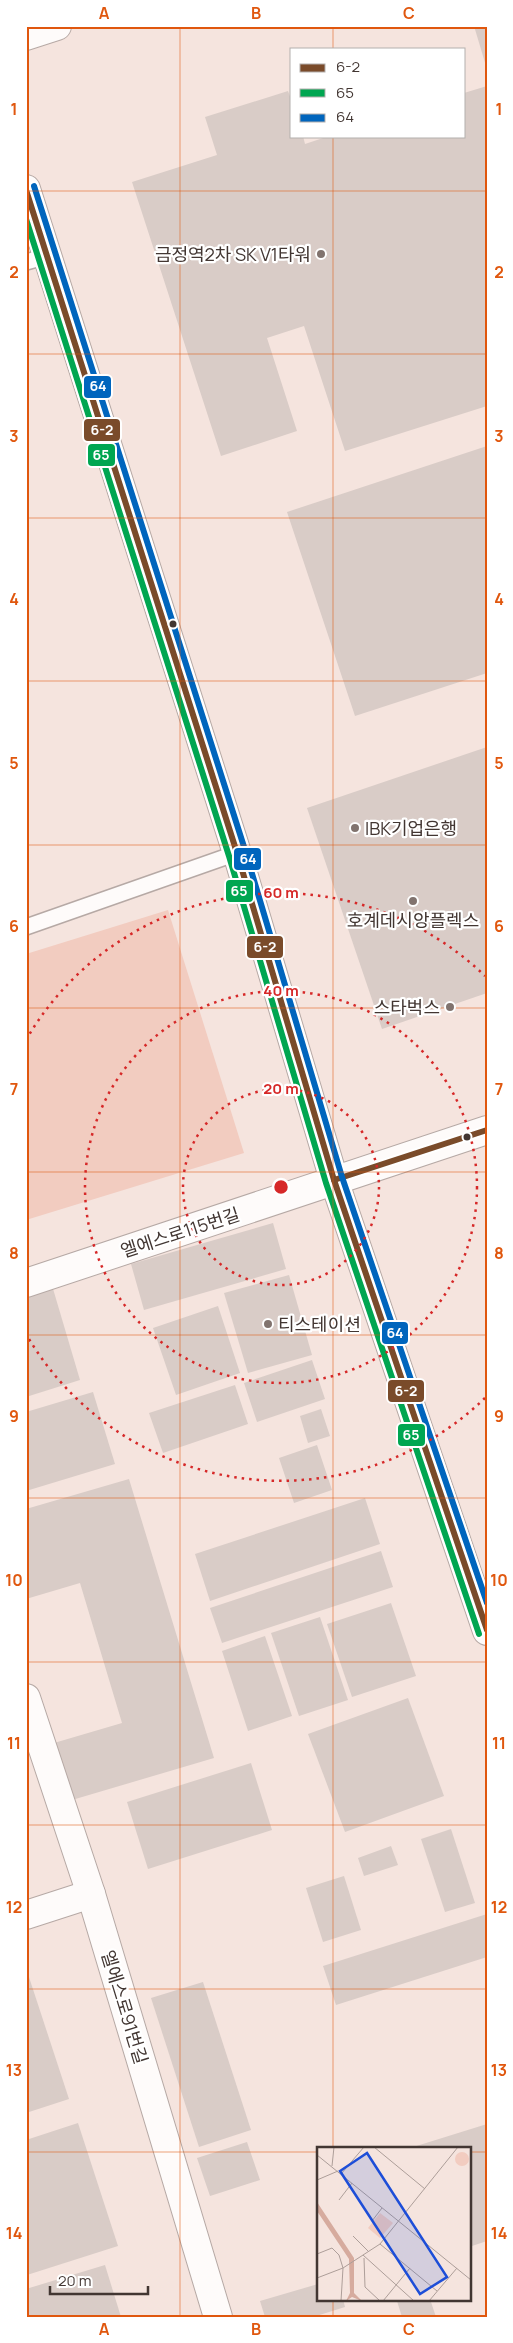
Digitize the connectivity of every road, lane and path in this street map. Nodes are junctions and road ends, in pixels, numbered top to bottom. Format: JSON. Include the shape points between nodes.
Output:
{"nodes":[{"id":1,"x":57,"y":26,"type":"edge"},
{"id":2,"x":26,"y":36,"type":"edge"},
{"id":3,"x":26,"y":189,"type":"edge"},
{"id":4,"x":37,"y":259,"type":"edge"},
{"id":5,"x":237,"y":853,"type":"junction"},
{"id":6,"x":26,"y":927,"type":"edge"},
{"id":7,"x":487,"y":1130,"type":"edge"},
{"id":8,"x":334,"y":1180,"type":"junction"},
{"id":9,"x":26,"y":1283,"type":"edge"},
{"id":10,"x":487,"y":1631,"type":"edge"},
{"id":11,"x":26,"y":1698,"type":"edge"},
{"id":12,"x":91,"y":1894,"type":"junction"},
{"id":13,"x":26,"y":1915,"type":"edge"},
{"id":14,"x":218,"y":2317,"type":"edge"}],
"edges":[{"from":1,"to":2,"type":"street"},
{"from":3,"to":4,"type":"street"},
{"from":4,"to":5,"type":"street"},
{"from":5,"to":6,"type":"lane"},
{"from":5,"to":8,"type":"street"},
{"from":7,"to":8,"type":"street","name":"엘에스로115번길"},
{"from":8,"to":9,"type":"street","name":"엘에스로115번길"},
{"from":8,"to":10,"type":"street"},
{"from":11,"to":12,"type":"street","name":"엘에스로91번길"},
{"from":12,"to":13,"type":"street"},
{"from":12,"to":14,"type":"street","name":"엘에스로91번길"}]}
